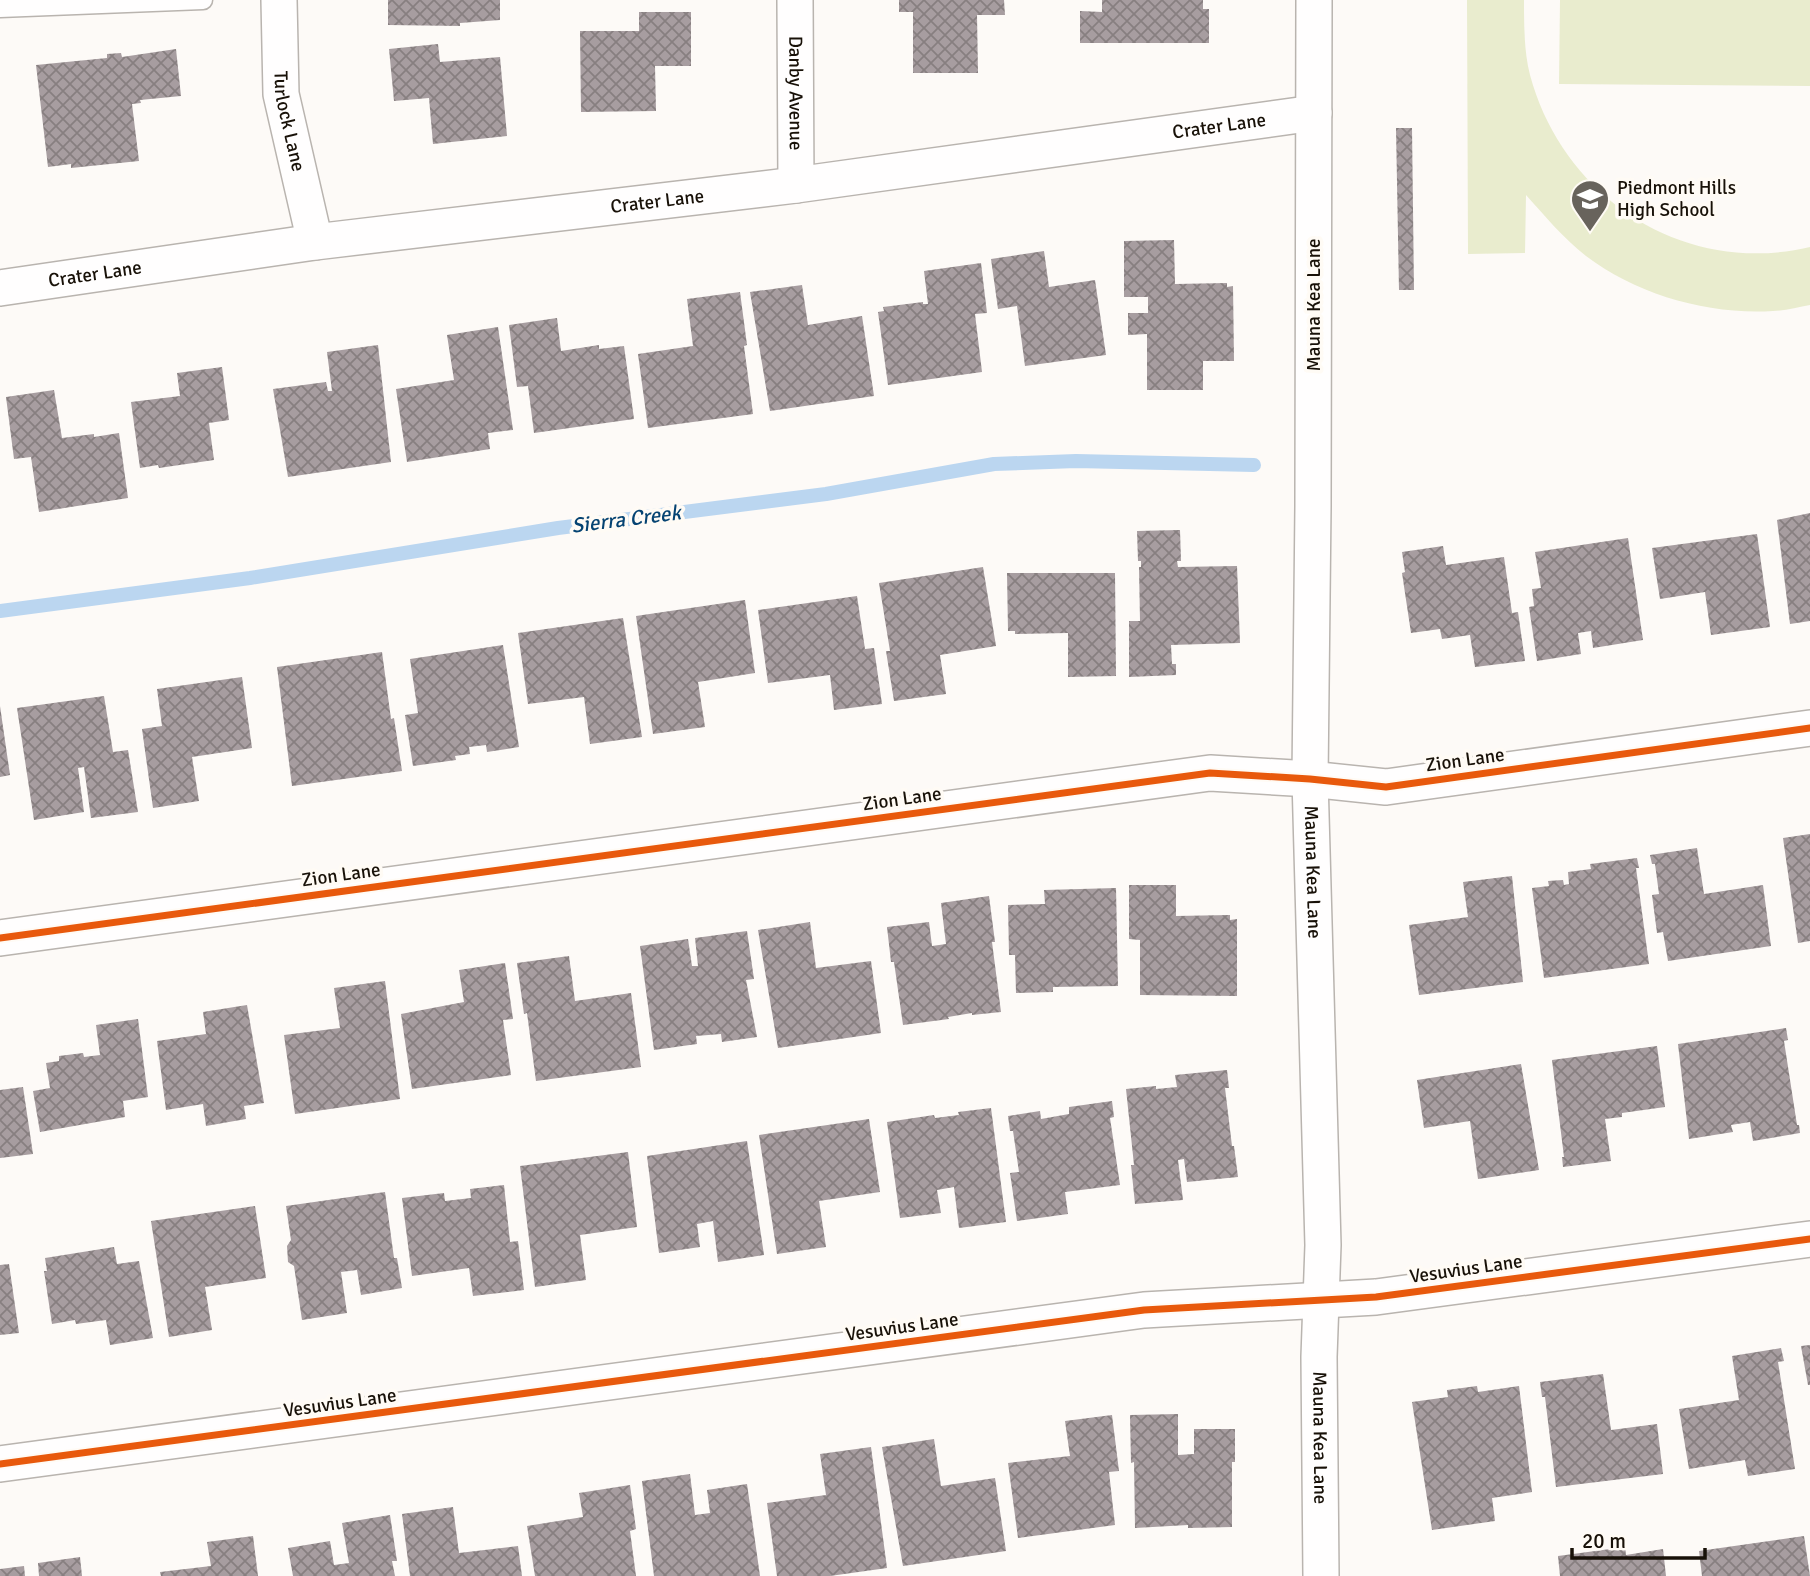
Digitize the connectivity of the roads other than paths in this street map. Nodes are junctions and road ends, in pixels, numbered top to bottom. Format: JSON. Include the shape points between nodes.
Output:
{"nodes":[{"id":1,"x":203,"y":0,"type":"edge"},
{"id":2,"x":279,"y":0,"type":"edge"},
{"id":3,"x":795,"y":0,"type":"edge"},
{"id":4,"x":1314,"y":0,"type":"edge"},
{"id":5,"x":0,"y":8,"type":"edge"},
{"id":6,"x":1314,"y":113,"type":"junction"},
{"id":7,"x":796,"y":185,"type":"junction"},
{"id":8,"x":314,"y":242,"type":"junction"},
{"id":9,"x":0,"y":288,"type":"edge"},
{"id":10,"x":1810,"y":728,"type":"edge"},
{"id":11,"x":1310,"y":779,"type":"junction"},
{"id":12,"x":0,"y":938,"type":"edge"},
{"id":13,"x":1810,"y":1239,"type":"edge"},
{"id":14,"x":1321,"y":1301,"type":"junction"},
{"id":15,"x":0,"y":1464,"type":"edge"},
{"id":16,"x":1321,"y":1576,"type":"edge"}],
"edges":[{"from":1,"to":5,"type":"lane"},
{"from":2,"to":8,"type":"street","name":"Turlock Lane","via":[[281,94]]},
{"from":3,"to":7,"type":"street","name":"Danby Avenue"},
{"from":4,"to":6,"type":"street","name":"Mauna Kea Lane"},
{"from":6,"to":7,"type":"street","name":"Crater Lane"},
{"from":6,"to":11,"type":"street","name":"Mauna Kea Lane"},
{"from":7,"to":8,"type":"street","name":"Crater Lane"},
{"from":8,"to":9,"type":"street","name":"Crater Lane"},
{"from":10,"to":11,"type":"street","name":"Zion Lane","via":[[1386,787]]},
{"from":11,"to":12,"type":"street","name":"Zion Lane","via":[[1210,773]]},
{"from":11,"to":14,"type":"street","name":"Mauna Kea Lane"},
{"from":13,"to":14,"type":"street","name":"Vesuvius Lane"},
{"from":14,"to":15,"type":"street","name":"Vesuvius Lane","via":[[1144,1310]]},
{"from":14,"to":16,"type":"street","name":"Mauna Kea Lane"}]}
